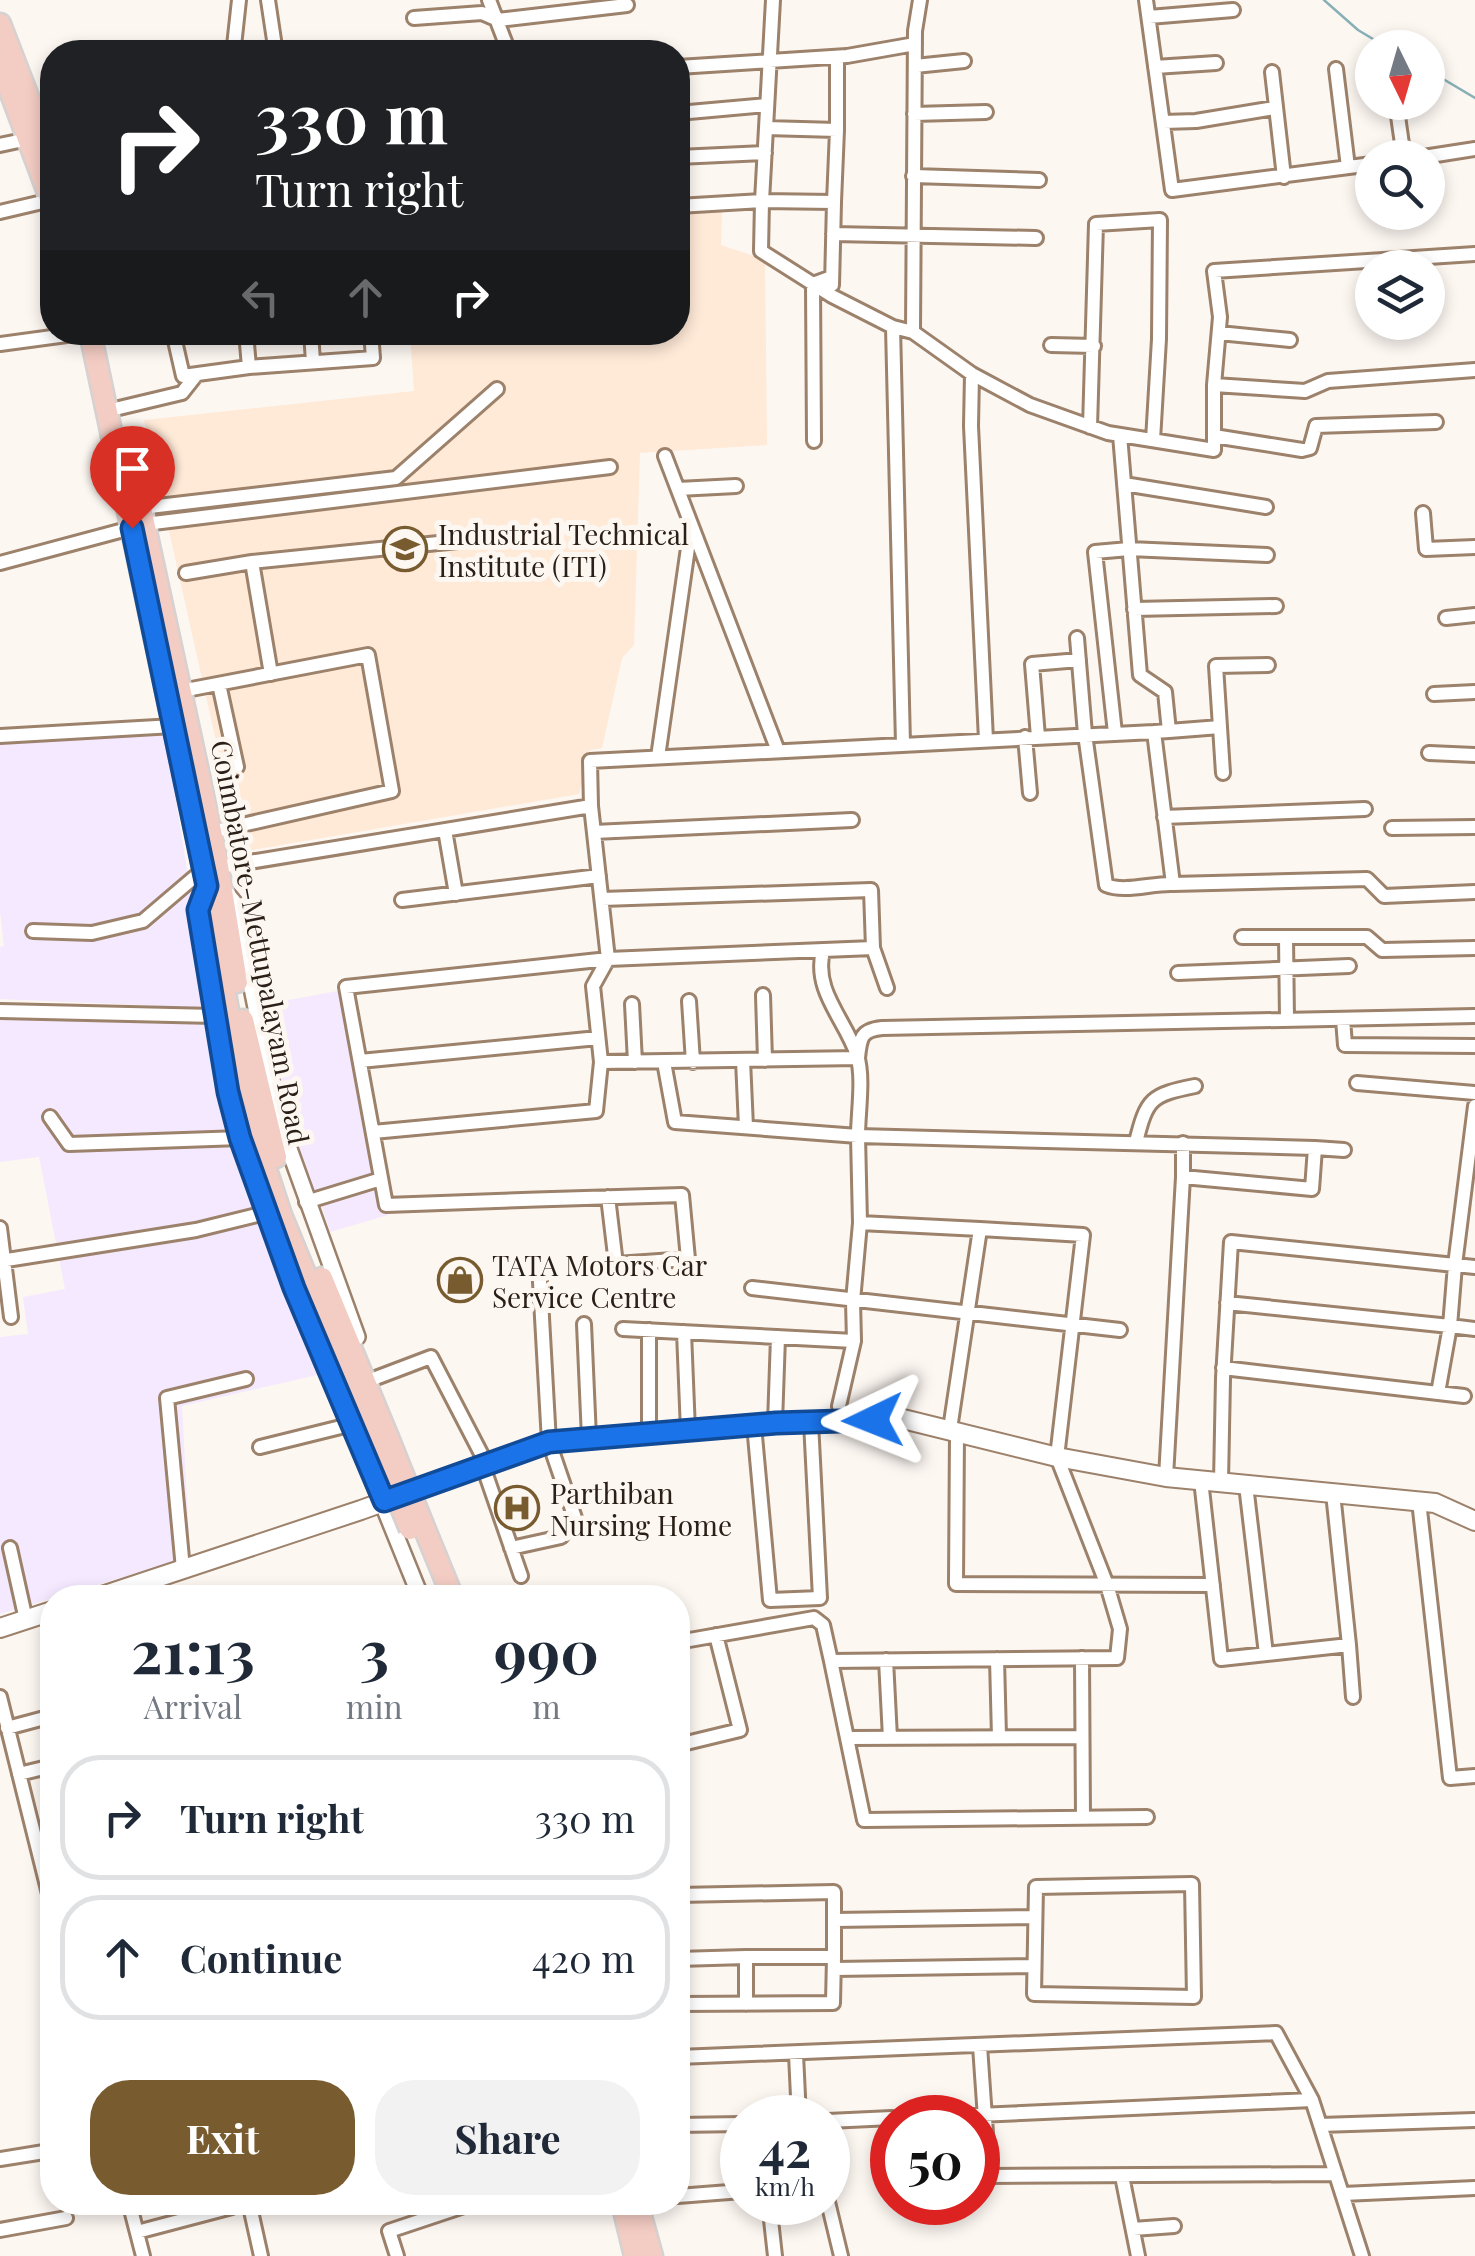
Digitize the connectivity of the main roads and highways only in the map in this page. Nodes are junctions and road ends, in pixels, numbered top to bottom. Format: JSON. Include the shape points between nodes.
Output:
{"nodes":[{"id":1,"x":0,"y":24,"type":"edge"},
{"id":2,"x":0,"y":64,"type":"edge"},
{"id":3,"x":39,"y":125,"type":"edge"},
{"id":4,"x":93,"y":345,"type":"edge"},
{"id":5,"x":106,"y":345,"type":"edge"},
{"id":6,"x":140,"y":520,"type":"junction"},
{"id":7,"x":213,"y":878,"type":"junction"},
{"id":8,"x":274,"y":1177,"type":"junction"},
{"id":9,"x":1475,"y":1521,"type":"edge"},
{"id":10,"x":141,"y":1585,"type":"edge"},
{"id":11,"x":433,"y":1585,"type":"edge"},
{"id":12,"x":447,"y":1585,"type":"edge"},
{"id":13,"x":40,"y":1615,"type":"edge"},
{"id":14,"x":0,"y":1628,"type":"edge"},
{"id":15,"x":625,"y":2215,"type":"edge"},
{"id":16,"x":640,"y":2215,"type":"edge"},
{"id":17,"x":634,"y":2256,"type":"edge"},
{"id":18,"x":652,"y":2256,"type":"edge"}],
"edges":[{"from":1,"to":3,"type":"highway"},
{"from":2,"to":3,"type":"highway"},
{"from":4,"to":6,"type":"highway"},
{"from":5,"to":6,"type":"highway","name":"Coimbatore-Mettupalayam Road"},
{"from":6,"to":7,"type":"highway","via":[[174,726]]},
{"from":6,"to":7,"type":"highway","name":"Coimbatore-Mettupalayam Road","via":[[211,832]]},
{"from":7,"to":8,"type":"highway","via":[[244,1092]]},
{"from":8,"to":11,"type":"highway","bridge":true},
{"from":8,"to":12,"type":"highway","name":"Coimbatore-Mettupalayam Road","bridge":true},
{"from":9,"to":10,"type":"main road","via":[[1435,1503],[1166,1477],[903,1419],[776,1423],[549,1442]]},
{"from":13,"to":14,"type":"main road"},
{"from":15,"to":17,"type":"highway"},
{"from":16,"to":18,"type":"highway"}]}
